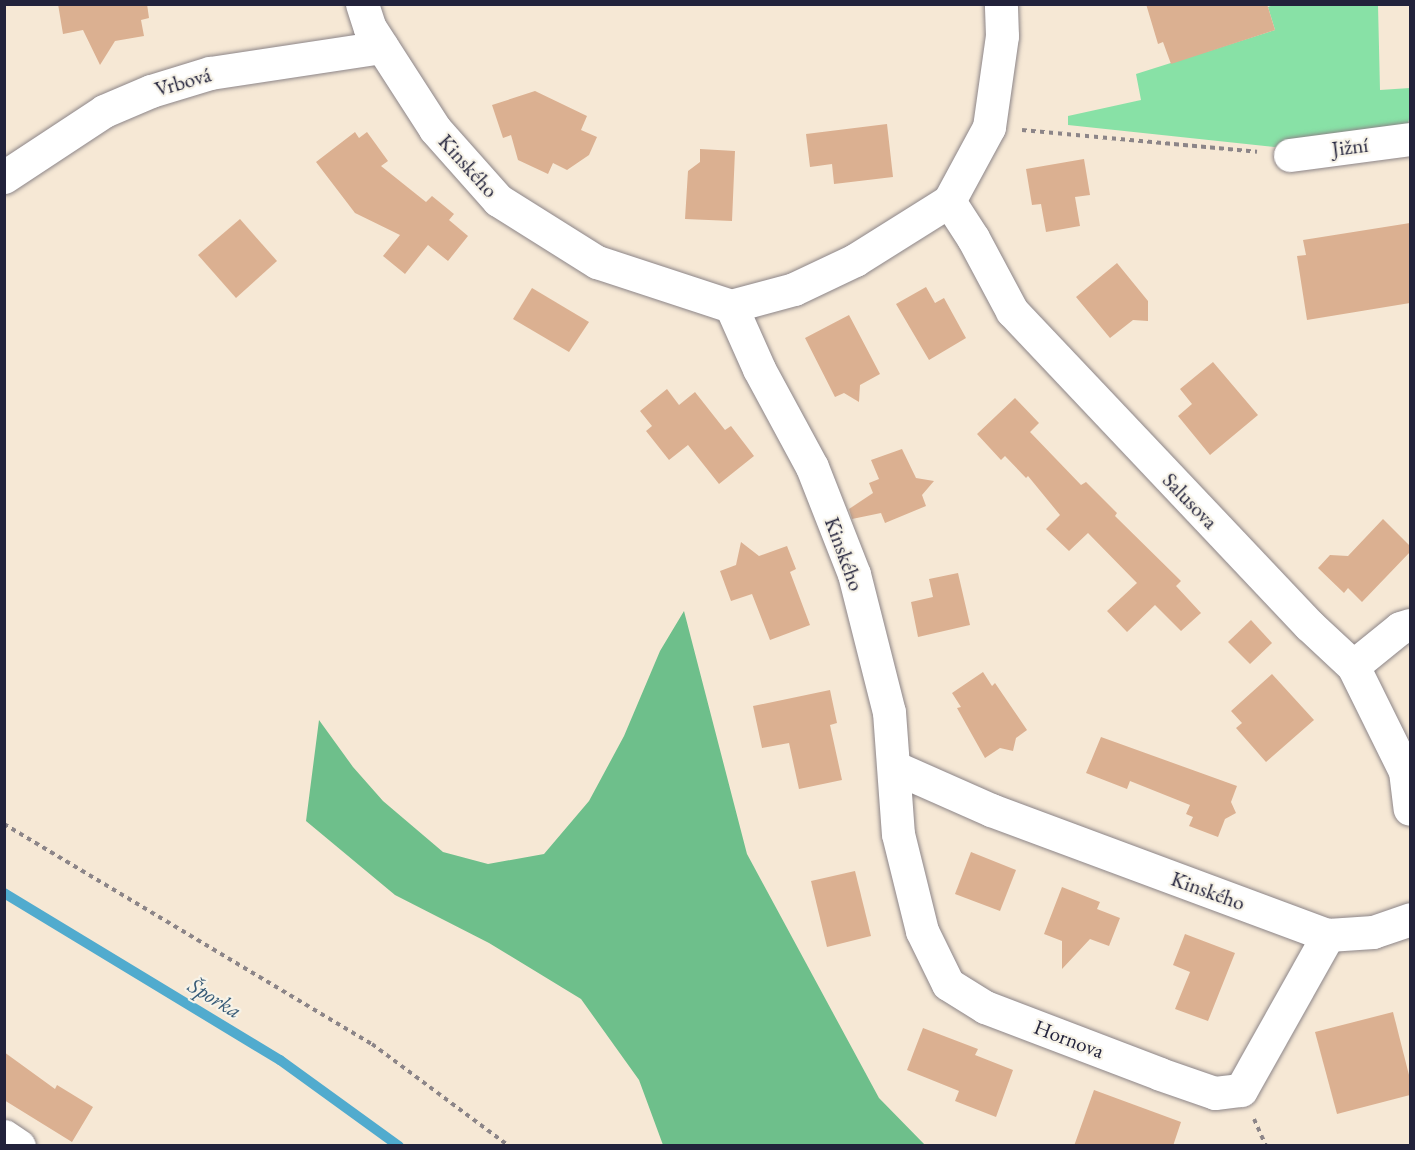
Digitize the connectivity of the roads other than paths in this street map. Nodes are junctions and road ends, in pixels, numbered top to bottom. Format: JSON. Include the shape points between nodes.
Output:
{"nodes":[{"id":1,"x":362,"y":4,"type":"edge"},
{"id":2,"x":1001,"y":4,"type":"edge"},
{"id":3,"x":382,"y":47,"type":"junction"},
{"id":4,"x":1410,"y":139,"type":"edge"},
{"id":5,"x":1290,"y":155,"type":"road end"},
{"id":6,"x":4,"y":177,"type":"edge"},
{"id":7,"x":949,"y":201,"type":"junction"},
{"id":8,"x":732,"y":306,"type":"junction"},
{"id":9,"x":1410,"y":625,"type":"edge"},
{"id":10,"x":1353,"y":666,"type":"junction"},
{"id":11,"x":894,"y":767,"type":"junction"},
{"id":12,"x":1410,"y":809,"type":"edge"},
{"id":13,"x":1410,"y":919,"type":"edge"},
{"id":14,"x":1328,"y":935,"type":"junction"},
{"id":15,"x":4,"y":1136,"type":"edge"},
{"id":16,"x":19,"y":1146,"type":"edge"}],
"edges":[{"from":1,"to":3,"type":"street","name":"Kinského"},
{"from":2,"to":7,"type":"street","via":[[1002,36],[989,127]]},
{"from":3,"to":6,"type":"street","name":"Vrbová","via":[[210,73],[151,91],[104,111]]},
{"from":3,"to":8,"type":"street","name":"Kinského","via":[[435,129],[498,200],[597,262]]},
{"from":4,"to":5,"type":"street","name":"Jižní"},
{"from":7,"to":8,"type":"street","via":[[855,260],[794,289]]},
{"from":7,"to":10,"type":"street","name":"Salusova","via":[[1012,311],[1293,608]]},
{"from":8,"to":11,"type":"street","name":"Kinského","via":[[759,369],[812,467],[854,574],[889,712]]},
{"from":9,"to":10,"type":"street","via":[[1400,628]]},
{"from":10,"to":12,"type":"street","name":"Salusova","via":[[1405,771]]},
{"from":11,"to":14,"type":"street","name":"Kinského","via":[[991,810]]},
{"from":11,"to":14,"type":"street","name":"Hornova","via":[[898,834],[922,931],[948,984],[985,1007],[1215,1093],[1241,1089]]},
{"from":13,"to":14,"type":"street","name":"Kinského","via":[[1373,932]]},
{"from":15,"to":16,"type":"street"}]}
